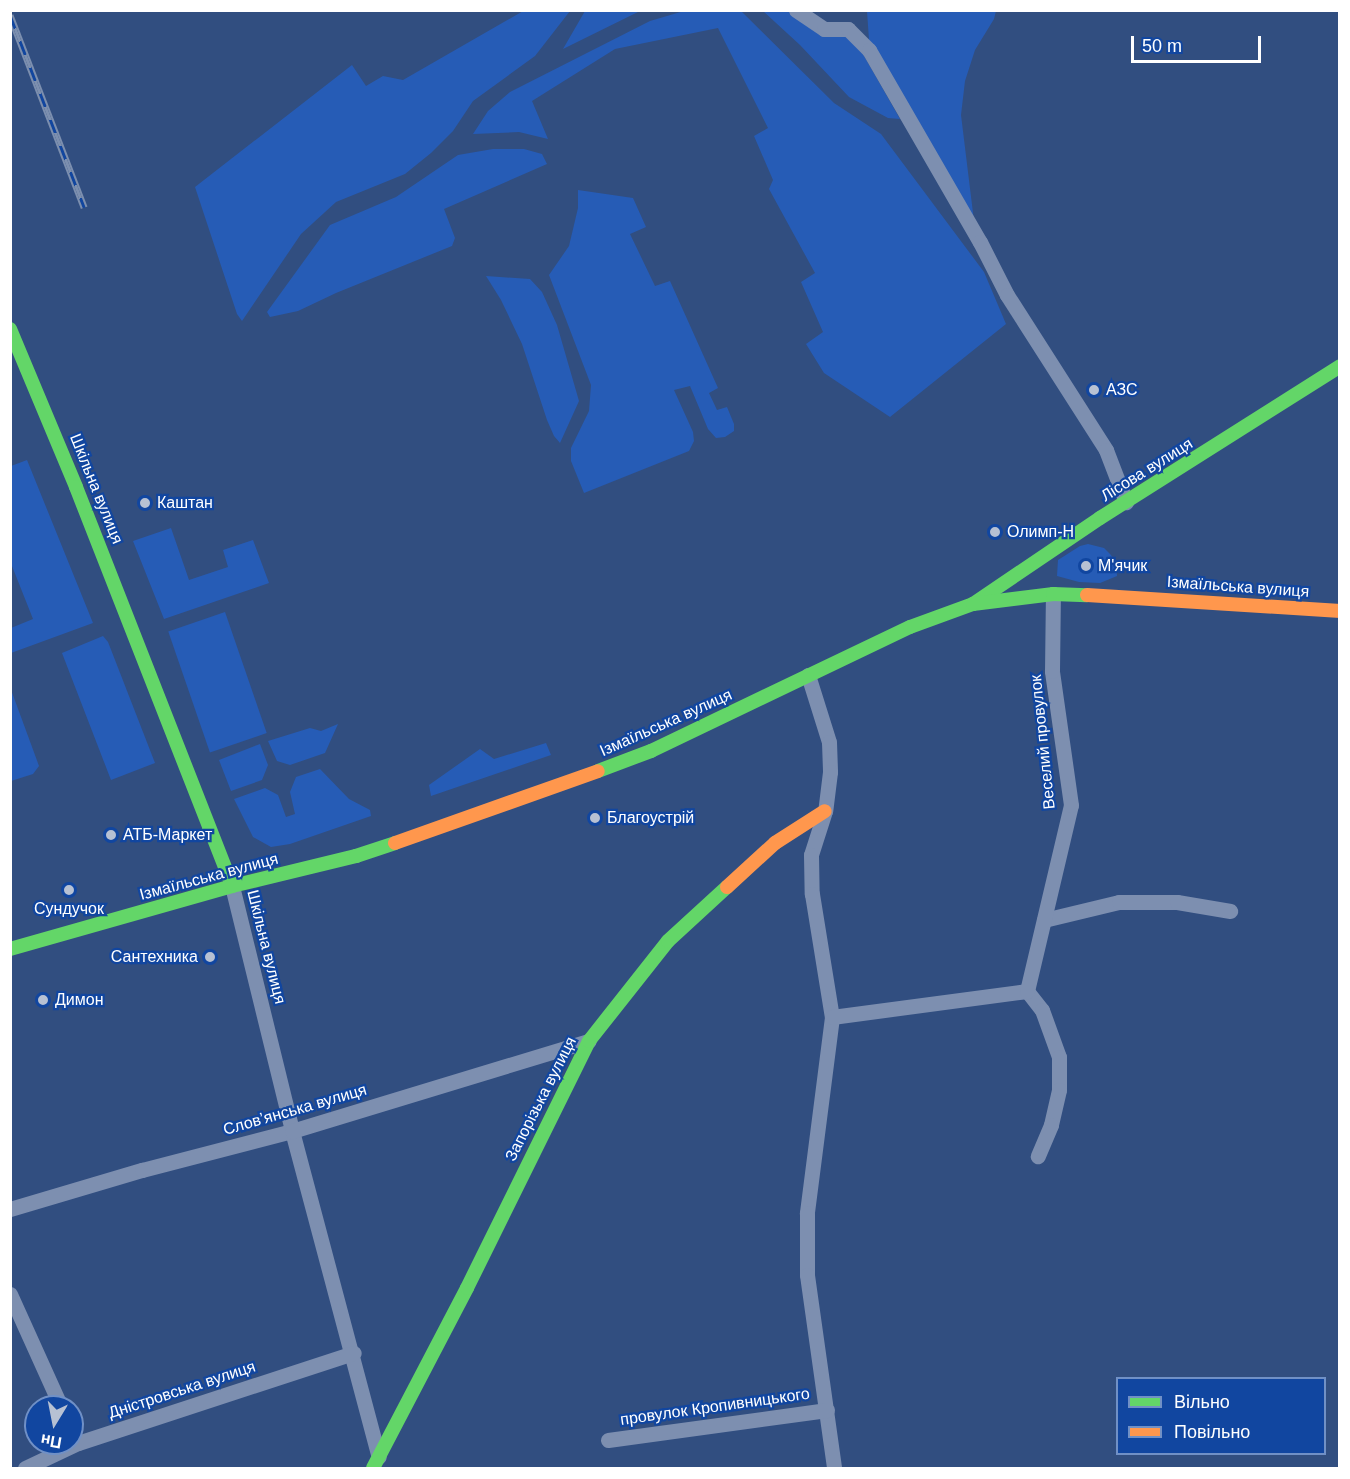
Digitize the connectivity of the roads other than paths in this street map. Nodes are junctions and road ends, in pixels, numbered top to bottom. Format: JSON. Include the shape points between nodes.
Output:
{"nodes":[{"id":1,"x":796,"y":10,"type":"edge"},
{"id":2,"x":10,"y":328,"type":"edge"},
{"id":3,"x":1340,"y":366,"type":"edge"},
{"id":4,"x":1126,"y":502,"type":"junction"},
{"id":5,"x":1053,"y":594,"type":"junction"},
{"id":6,"x":973,"y":604,"type":"junction"},
{"id":7,"x":1340,"y":611,"type":"edge"},
{"id":8,"x":808,"y":675,"type":"junction"},
{"id":9,"x":825,"y":811,"type":"junction"},
{"id":10,"x":232,"y":886,"type":"junction"},
{"id":11,"x":1230,"y":911,"type":"dead end"},
{"id":12,"x":1044,"y":920,"type":"junction"},
{"id":13,"x":10,"y":949,"type":"edge"},
{"id":14,"x":1027,"y":991,"type":"junction"},
{"id":15,"x":832,"y":1017,"type":"junction"},
{"id":16,"x":589,"y":1041,"type":"junction"},
{"id":17,"x":292,"y":1131,"type":"junction"},
{"id":18,"x":1038,"y":1156,"type":"dead end"},
{"id":19,"x":10,"y":1209,"type":"edge"},
{"id":20,"x":10,"y":1294,"type":"edge"},
{"id":21,"x":354,"y":1353,"type":"junction"},
{"id":22,"x":56,"y":1395,"type":"edge"},
{"id":23,"x":827,"y":1410,"type":"junction"},
{"id":24,"x":84,"y":1433,"type":"edge"},
{"id":25,"x":608,"y":1440,"type":"dead end"},
{"id":26,"x":45,"y":1455,"type":"edge"},
{"id":27,"x":376,"y":1463,"type":"edge"},
{"id":28,"x":25,"y":1468,"type":"edge"},
{"id":29,"x":834,"y":1468,"type":"edge"}],
"edges":[{"from":1,"to":4,"type":"street","via":[[824,28],[849,29],[869,50],[1007,295],[1106,450]]},
{"from":2,"to":10,"type":"main road","name":"Шкільна вулиця"},
{"from":3,"to":4,"type":"main road","name":"Лісова вулиця"},
{"from":4,"to":6,"type":"main road","name":"Лісова вулиця"},
{"from":5,"to":6,"type":"main road","name":"Ізмаїльська вулиця"},
{"from":5,"to":7,"type":"main road","name":"Ізмаїльська вулиця"},
{"from":5,"to":12,"type":"street","name":"Веселий провулок","via":[[1052,671],[1071,805]]},
{"from":6,"to":8,"type":"main road","name":"Ізмаїльська вулиця","via":[[910,627]]},
{"from":8,"to":9,"type":"street","via":[[829,742]]},
{"from":8,"to":10,"type":"main road","name":"Ізмаїльська вулиця","via":[[651,751],[528,798],[356,856]]},
{"from":9,"to":15,"type":"street","via":[[811,855],[812,894]]},
{"from":9,"to":16,"type":"main road","name":"Запорізька вулиця","via":[[775,843],[668,941]]},
{"from":10,"to":13,"type":"main road","name":"Ізмаїльська вулиця"},
{"from":10,"to":17,"type":"street","name":"Шкільна вулиця"},
{"from":11,"to":12,"type":"street","via":[[1177,902],[1119,902]]},
{"from":12,"to":14,"type":"street","name":"Веселий провулок"},
{"from":14,"to":15,"type":"street"},
{"from":14,"to":18,"type":"street","via":[[1042,1010],[1059,1057],[1059,1090]]},
{"from":15,"to":23,"type":"street","via":[[807,1213],[807,1275]]},
{"from":16,"to":17,"type":"street","name":"Словʼянська вулиця"},
{"from":16,"to":27,"type":"main road","name":"Запорізька вулиця"},
{"from":17,"to":19,"type":"street","name":"Словʼянська вулиця"},
{"from":17,"to":21,"type":"street","name":"Шкільна вулиця"},
{"from":20,"to":22,"type":"street"},
{"from":21,"to":24,"type":"street","name":"Дністровська вулиця"},
{"from":21,"to":27,"type":"street","name":"Шкільна вулиця"},
{"from":23,"to":25,"type":"street","name":"провулок Кропивницького"},
{"from":23,"to":29,"type":"street"},
{"from":26,"to":28,"type":"street","name":"Дністровська вулиця"}]}
